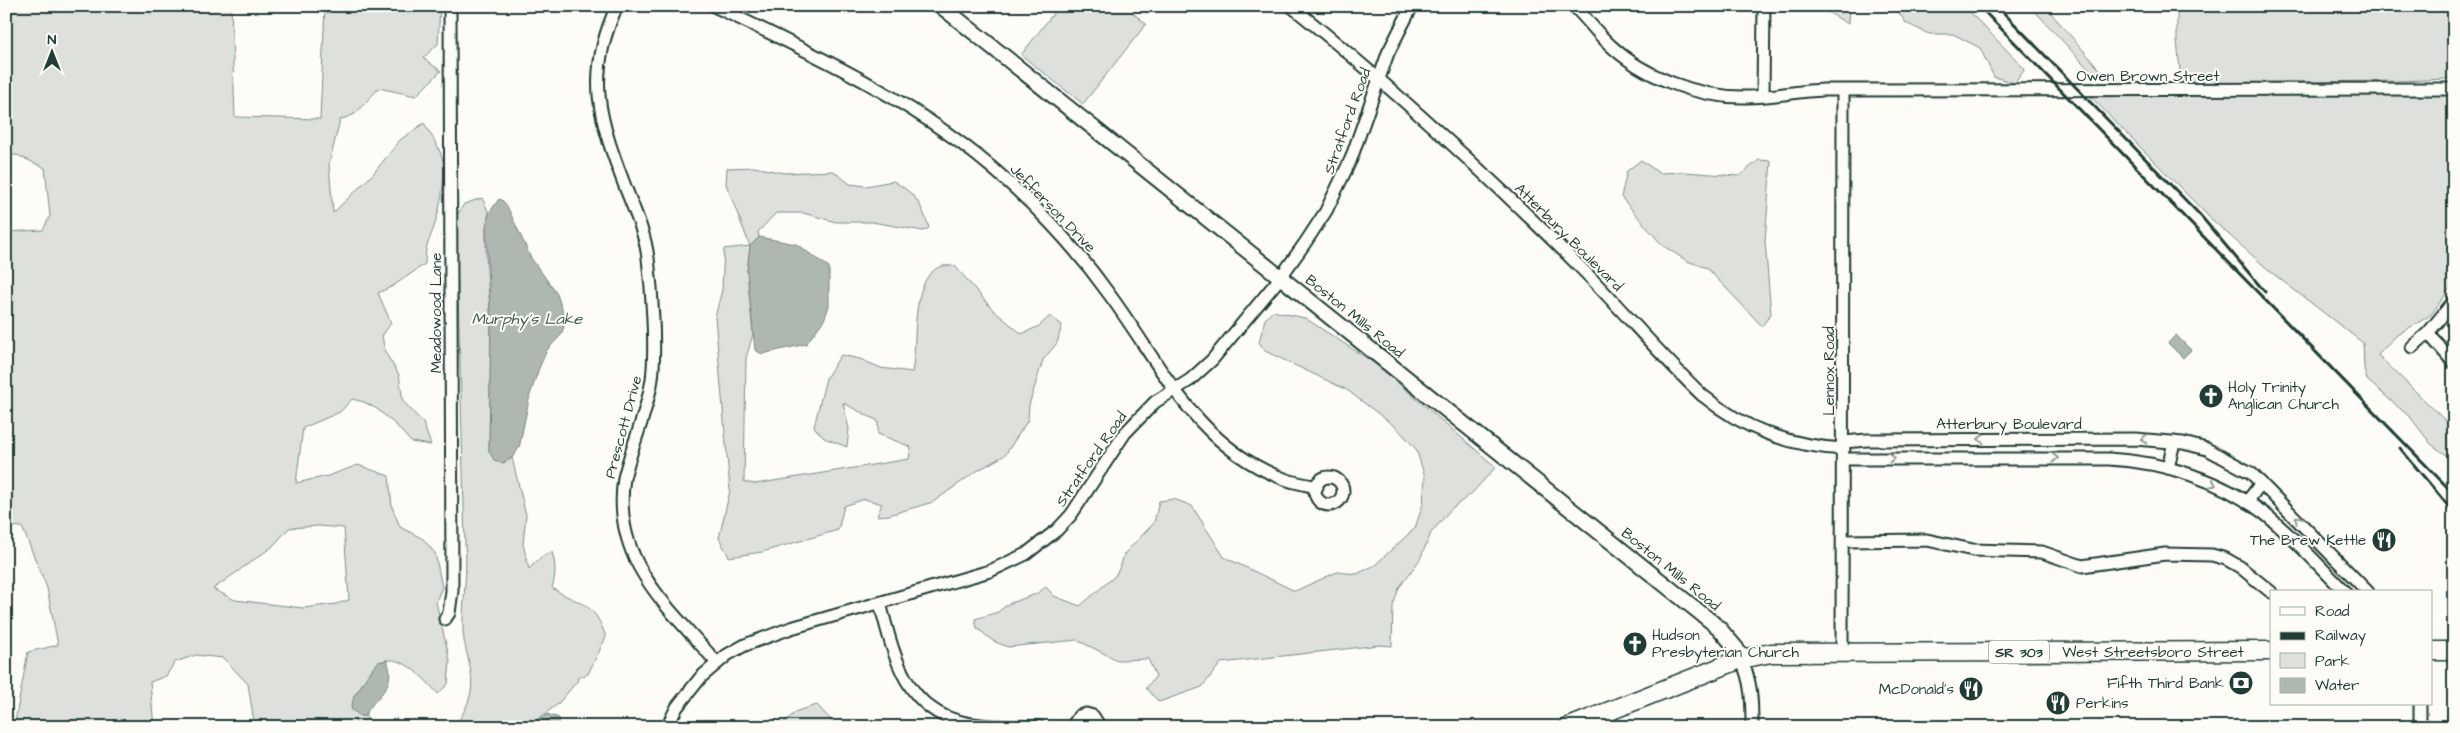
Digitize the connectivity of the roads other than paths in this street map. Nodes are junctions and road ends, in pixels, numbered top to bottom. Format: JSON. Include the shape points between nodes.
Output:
{"nodes":[{"id":1,"x":450,"y":6,"type":"edge"},
{"id":2,"x":617,"y":6,"type":"edge"},
{"id":3,"x":714,"y":6,"type":"edge"},
{"id":4,"x":941,"y":6,"type":"edge"},
{"id":5,"x":1292,"y":6,"type":"edge"},
{"id":6,"x":1412,"y":6,"type":"edge"},
{"id":7,"x":1574,"y":6,"type":"edge"},
{"id":8,"x":1764,"y":6,"type":"edge"},
{"id":9,"x":1379,"y":80,"type":"junction"},
{"id":10,"x":2454,"y":88,"type":"edge"},
{"id":11,"x":1843,"y":91,"type":"junction"},
{"id":12,"x":1763,"y":95,"type":"junction"},
{"id":13,"x":1280,"y":278,"type":"junction"},
{"id":14,"x":2454,"y":301,"type":"edge"},
{"id":15,"x":2428,"y":333,"type":"junction"},
{"id":16,"x":2412,"y":346,"type":"dead end"},
{"id":17,"x":2454,"y":363,"type":"edge"},
{"id":18,"x":1174,"y":390,"type":"junction"},
{"id":19,"x":2174,"y":442,"type":"junction"},
{"id":20,"x":1843,"y":450,"type":"junction"},
{"id":21,"x":2168,"y":468,"type":"junction"},
{"id":22,"x":2261,"y":483,"type":"junction"},
{"id":23,"x":1317,"y":487,"type":"dead end"},
{"id":24,"x":2247,"y":502,"type":"junction"},
{"id":25,"x":1844,"y":541,"type":"junction"},
{"id":26,"x":2343,"y":590,"type":"edge"},
{"id":27,"x":2366,"y":590,"type":"edge"},
{"id":28,"x":2270,"y":591,"type":"edge"},
{"id":29,"x":880,"y":603,"type":"junction"},
{"id":30,"x":445,"y":619,"type":"dead end"},
{"id":31,"x":2432,"y":651,"type":"edge"},
{"id":32,"x":1842,"y":652,"type":"junction"},
{"id":33,"x":2270,"y":652,"type":"edge"},
{"id":34,"x":2454,"y":652,"type":"edge"},
{"id":35,"x":1741,"y":659,"type":"junction"},
{"id":36,"x":717,"y":663,"type":"junction"},
{"id":37,"x":2420,"y":706,"type":"edge"},
{"id":38,"x":667,"y":727,"type":"edge"},
{"id":39,"x":1039,"y":727,"type":"edge"},
{"id":40,"x":1072,"y":727,"type":"edge"},
{"id":41,"x":1100,"y":727,"type":"edge"},
{"id":42,"x":1569,"y":727,"type":"edge"},
{"id":43,"x":1752,"y":727,"type":"edge"},
{"id":44,"x":2420,"y":727,"type":"edge"}],
"edges":[{"from":1,"to":30,"type":"street","name":"Meadowood Lane","via":[[452,591]]},
{"from":2,"to":36,"type":"street","name":"Prescott Drive","via":[[602,48],[600,105],[605,132],[646,243],[653,363],[649,393],[624,478],[621,501],[623,525],[632,555],[649,583]]},
{"from":3,"to":18,"type":"street","name":"Jefferson Drive","via":[[887,94],[982,159],[1027,199],[1090,269]]},
{"from":4,"to":13,"type":"street","name":"Boston Mills Road"},
{"from":5,"to":9,"type":"street","name":"Atterbury Boulevard"},
{"from":6,"to":9,"type":"street","name":"Stratford Road","via":[[1388,53]]},
{"from":7,"to":12,"type":"street","name":"Owen Brown Street","via":[[1610,45],[1664,80],[1708,94],[1743,98]]},
{"from":8,"to":12,"type":"street"},
{"from":9,"to":13,"type":"street","name":"Stratford Road","via":[[1352,160],[1321,219]]},
{"from":9,"to":20,"type":"street","name":"Atterbury Boulevard","via":[[1566,254],[1702,396],[1724,413],[1760,432],[1783,440]]},
{"from":10,"to":11,"type":"street","name":"Owen Brown Street"},
{"from":11,"to":12,"type":"street","name":"Owen Brown Street"},
{"from":11,"to":20,"type":"street","name":"Lennox Road"},
{"from":13,"to":18,"type":"street","name":"Stratford Road","via":[[1212,360]]},
{"from":13,"to":35,"type":"street","name":"Boston Mills Road","via":[[1718,627]]},
{"from":14,"to":15,"type":"street"},
{"from":15,"to":16,"type":"street"},
{"from":15,"to":17,"type":"street"},
{"from":18,"to":23,"type":"street","name":"Jefferson Drive","via":[[1210,433],[1236,454],[1282,479]]},
{"from":18,"to":29,"type":"street","name":"Stratford Road","via":[[1155,402],[1125,432],[1071,515],[1041,544],[990,572]]},
{"from":19,"to":20,"type":"street","name":"Atterbury Boulevard","one_way":true,"via":[[2135,439],[1861,440]]},
{"from":19,"to":21,"type":"street"},
{"from":19,"to":22,"type":"street","name":"Atterbury Boulevard","via":[[2207,449],[2235,463]]},
{"from":20,"to":21,"type":"street","name":"Atterbury Boulevard","one_way":true,"via":[[2109,458]]},
{"from":20,"to":25,"type":"street","name":"Lennox Road"},
{"from":21,"to":24,"type":"street","name":"Atterbury Boulevard","one_way":true,"via":[[2211,482]]},
{"from":22,"to":24,"type":"street"},
{"from":27,"to":22,"type":"street","name":"Atterbury Boulevard","one_way":true},
{"from":24,"to":26,"type":"street","name":"Atterbury Boulevard","via":[[2280,527]]},
{"from":25,"to":28,"type":"street","via":[[1927,540],[1973,550],[2042,552],[2087,566],[2163,554],[2196,553],[2226,559]]},
{"from":25,"to":32,"type":"street","name":"Lennox Road"},
{"from":29,"to":36,"type":"street","name":"Stratford Road","via":[[773,634],[745,645]]},
{"from":29,"to":39,"type":"street","via":[[900,671],[926,704],[939,714],[963,722]]},
{"from":31,"to":34,"type":"main road"},
{"from":32,"to":33,"type":"main road","name":"West Streetsboro Street","number":"SR 303"},
{"from":32,"to":35,"type":"main road","name":"West Streetsboro Street","number":"SR 303","via":[[1771,653]]},
{"from":35,"to":42,"type":"main road","name":"West Streetsboro Street","number":"SR 303"},
{"from":35,"to":43,"type":"street","via":[[1751,689]]},
{"from":36,"to":38,"type":"street","via":[[676,707]]},
{"from":37,"to":44,"type":"street"},
{"from":40,"to":41,"type":"street","via":[[1079,716],[1086,714],[1093,716]]}]}
